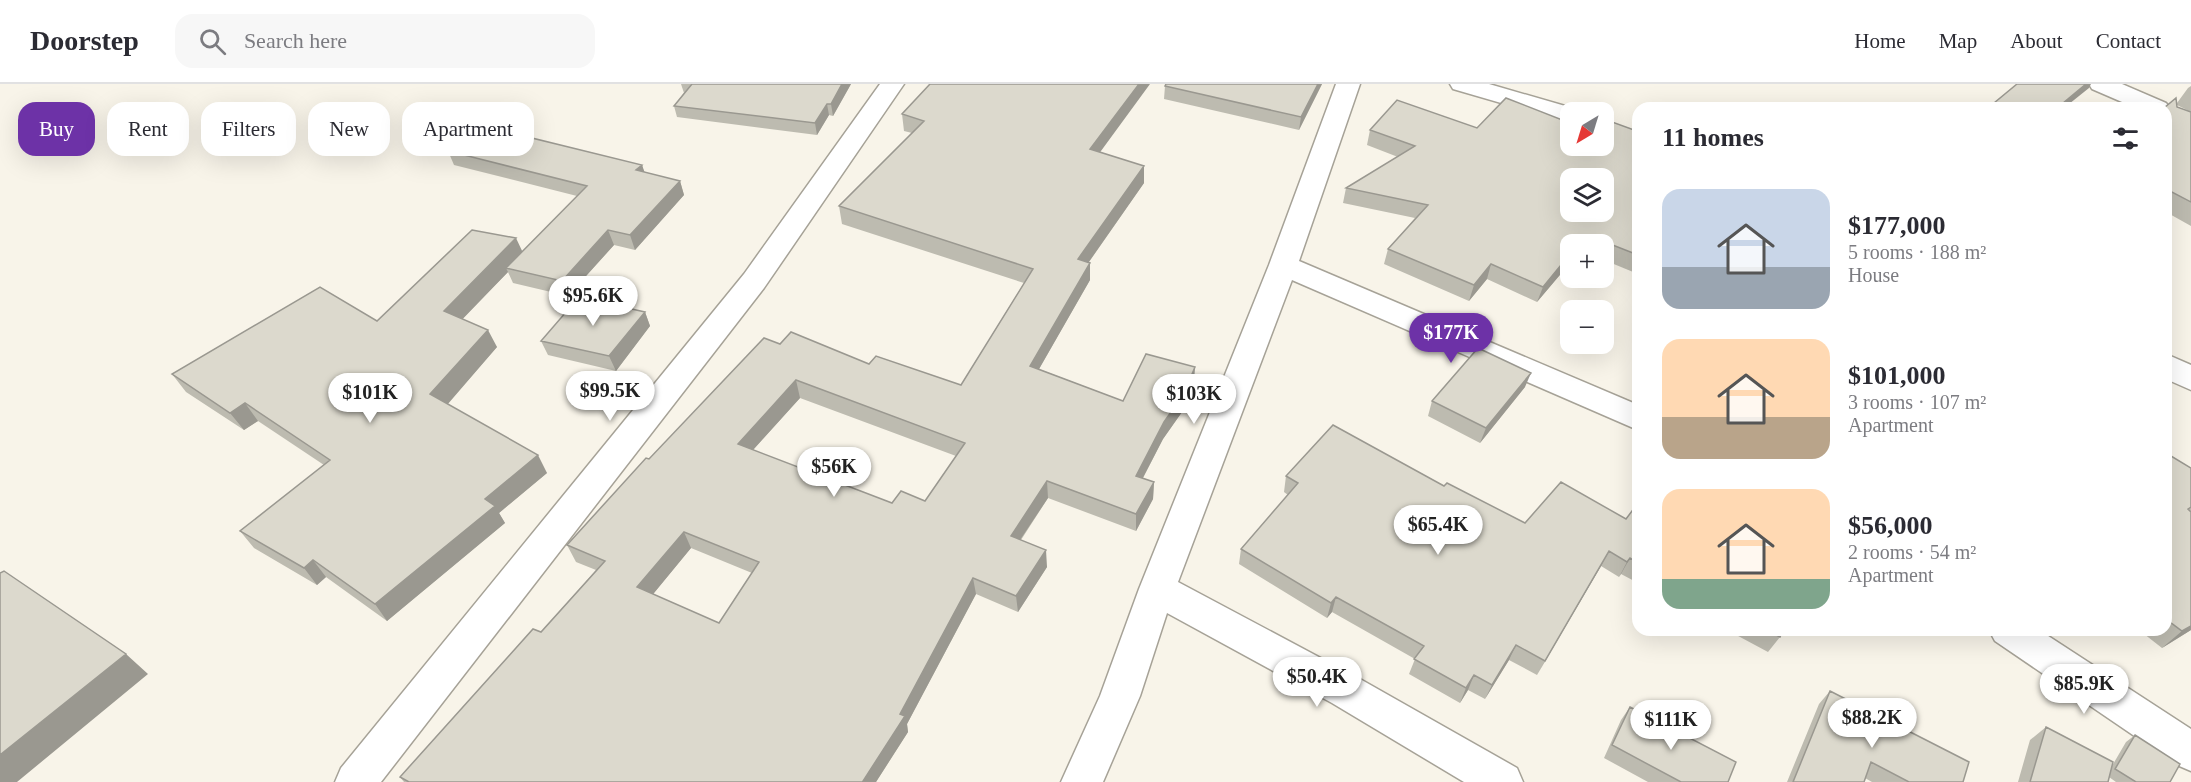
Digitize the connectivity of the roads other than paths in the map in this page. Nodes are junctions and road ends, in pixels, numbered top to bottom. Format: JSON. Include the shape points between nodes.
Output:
{"nodes":[{"id":1,"x":892,"y":84,"type":"edge"},
{"id":2,"x":1348,"y":84,"type":"edge"},
{"id":3,"x":1462,"y":84,"type":"edge"},
{"id":4,"x":2101,"y":84,"type":"edge"},
{"id":5,"x":2143,"y":102,"type":"edge"},
{"id":6,"x":1560,"y":112,"type":"edge"},
{"id":7,"x":1283,"y":265,"type":"junction"},
{"id":8,"x":2172,"y":368,"type":"edge"},
{"id":9,"x":2191,"y":379,"type":"edge"},
{"id":10,"x":1632,"y":415,"type":"edge"},
{"id":11,"x":1157,"y":589,"type":"junction"},
{"id":12,"x":2017,"y":636,"type":"edge"},
{"id":13,"x":2191,"y":752,"type":"edge"},
{"id":14,"x":356,"y":782,"type":"edge"},
{"id":15,"x":1082,"y":782,"type":"edge"},
{"id":16,"x":1502,"y":782,"type":"edge"}],
"edges":[{"from":1,"to":14,"type":"street","via":[[754,281]]},
{"from":2,"to":7,"type":"street"},
{"from":3,"to":6,"type":"street"},
{"from":4,"to":5,"type":"street"},
{"from":7,"to":10,"type":"street"},
{"from":7,"to":11,"type":"street"},
{"from":8,"to":9,"type":"street"},
{"from":11,"to":15,"type":"street","via":[[1120,696]]},
{"from":11,"to":16,"type":"street","via":[[1346,691]]},
{"from":12,"to":13,"type":"street"}]}
